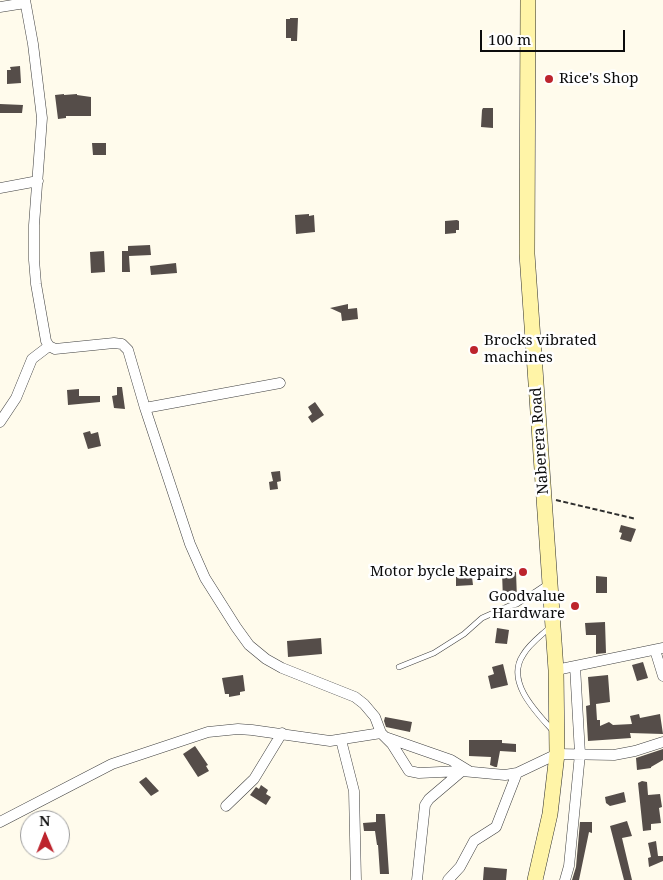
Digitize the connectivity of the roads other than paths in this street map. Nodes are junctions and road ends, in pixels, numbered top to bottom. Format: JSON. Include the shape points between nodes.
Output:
{"nodes":[{"id":1,"x":528,"y":0,"type":"edge"},
{"id":2,"x":25,"y":2,"type":"edge"},
{"id":3,"x":0,"y":7,"type":"edge"},
{"id":4,"x":38,"y":181,"type":"junction"},
{"id":5,"x":0,"y":188,"type":"edge"},
{"id":6,"x":49,"y":346,"type":"junction"},
{"id":7,"x":280,"y":383,"type":"dead end"},
{"id":8,"x":145,"y":408,"type":"junction"},
{"id":9,"x":0,"y":422,"type":"edge"},
{"id":10,"x":550,"y":582,"type":"junction"},
{"id":11,"x":552,"y":624,"type":"junction"},
{"id":12,"x":659,"y":649,"type":"edge"},
{"id":13,"x":575,"y":666,"type":"junction"},
{"id":14,"x":399,"y":667,"type":"dead end"},
{"id":15,"x":556,"y":670,"type":"junction"},
{"id":16,"x":663,"y":676,"type":"edge"},
{"id":17,"x":282,"y":733,"type":"junction"},
{"id":18,"x":383,"y":735,"type":"junction"},
{"id":19,"x":557,"y":736,"type":"junction"},
{"id":20,"x":341,"y":740,"type":"junction"},
{"id":21,"x":663,"y":742,"type":"edge"},
{"id":22,"x":557,"y":754,"type":"junction"},
{"id":23,"x":580,"y":754,"type":"junction"},
{"id":24,"x":466,"y":771,"type":"junction"},
{"id":25,"x":517,"y":772,"type":"junction"},
{"id":26,"x":226,"y":806,"type":"dead end"},
{"id":27,"x":0,"y":822,"type":"edge"},
{"id":28,"x":356,"y":880,"type":"edge"},
{"id":29,"x":417,"y":880,"type":"edge"},
{"id":30,"x":448,"y":880,"type":"edge"},
{"id":31,"x":535,"y":880,"type":"edge"},
{"id":32,"x":565,"y":880,"type":"edge"}],
"edges":[{"from":1,"to":10,"type":"street","name":"Naberera Road","via":[[527,254]]},
{"from":2,"to":3,"type":"street"},
{"from":2,"to":4,"type":"street","via":[[42,118]]},
{"from":4,"to":5,"type":"street"},
{"from":4,"to":6,"type":"street","via":[[34,270]]},
{"from":6,"to":8,"type":"street","via":[[59,349],[114,343],[126,346]]},
{"from":6,"to":9,"type":"street","via":[[32,359],[16,398]]},
{"from":7,"to":8,"type":"street"},
{"from":8,"to":18,"type":"street","via":[[195,557],[242,636],[257,652],[282,668],[355,697],[370,710]]},
{"from":10,"to":11,"type":"street","name":"Naberera Road"},
{"from":10,"to":14,"type":"lane","via":[[518,604],[482,618],[434,653]]},
{"from":11,"to":15,"type":"street","name":"Naberera Road"},
{"from":11,"to":19,"type":"lane","via":[[522,655],[517,673],[522,690],[534,709]]},
{"from":12,"to":13,"type":"street"},
{"from":12,"to":16,"type":"street"},
{"from":13,"to":15,"type":"street"},
{"from":13,"to":23,"type":"street"},
{"from":15,"to":19,"type":"street","name":"Naberera Road"},
{"from":17,"to":20,"type":"street"},
{"from":17,"to":26,"type":"street","via":[[254,779]]},
{"from":17,"to":27,"type":"street","via":[[238,729],[197,735],[112,764]]},
{"from":18,"to":20,"type":"street"},
{"from":18,"to":24,"type":"street","via":[[451,760]]},
{"from":18,"to":24,"type":"street","via":[[409,771],[419,774]]},
{"from":19,"to":22,"type":"street","name":"Naberera Road"},
{"from":20,"to":28,"type":"street","via":[[354,791]]},
{"from":21,"to":23,"type":"street","via":[[624,754]]},
{"from":22,"to":23,"type":"street"},
{"from":22,"to":25,"type":"street"},
{"from":22,"to":31,"type":"street","name":"Naberera Road","via":[[550,814]]},
{"from":23,"to":32,"type":"street"},
{"from":24,"to":25,"type":"street","via":[[499,776]]},
{"from":24,"to":29,"type":"street","via":[[425,805]]},
{"from":25,"to":30,"type":"street","via":[[496,827],[474,841],[460,867]]}]}
